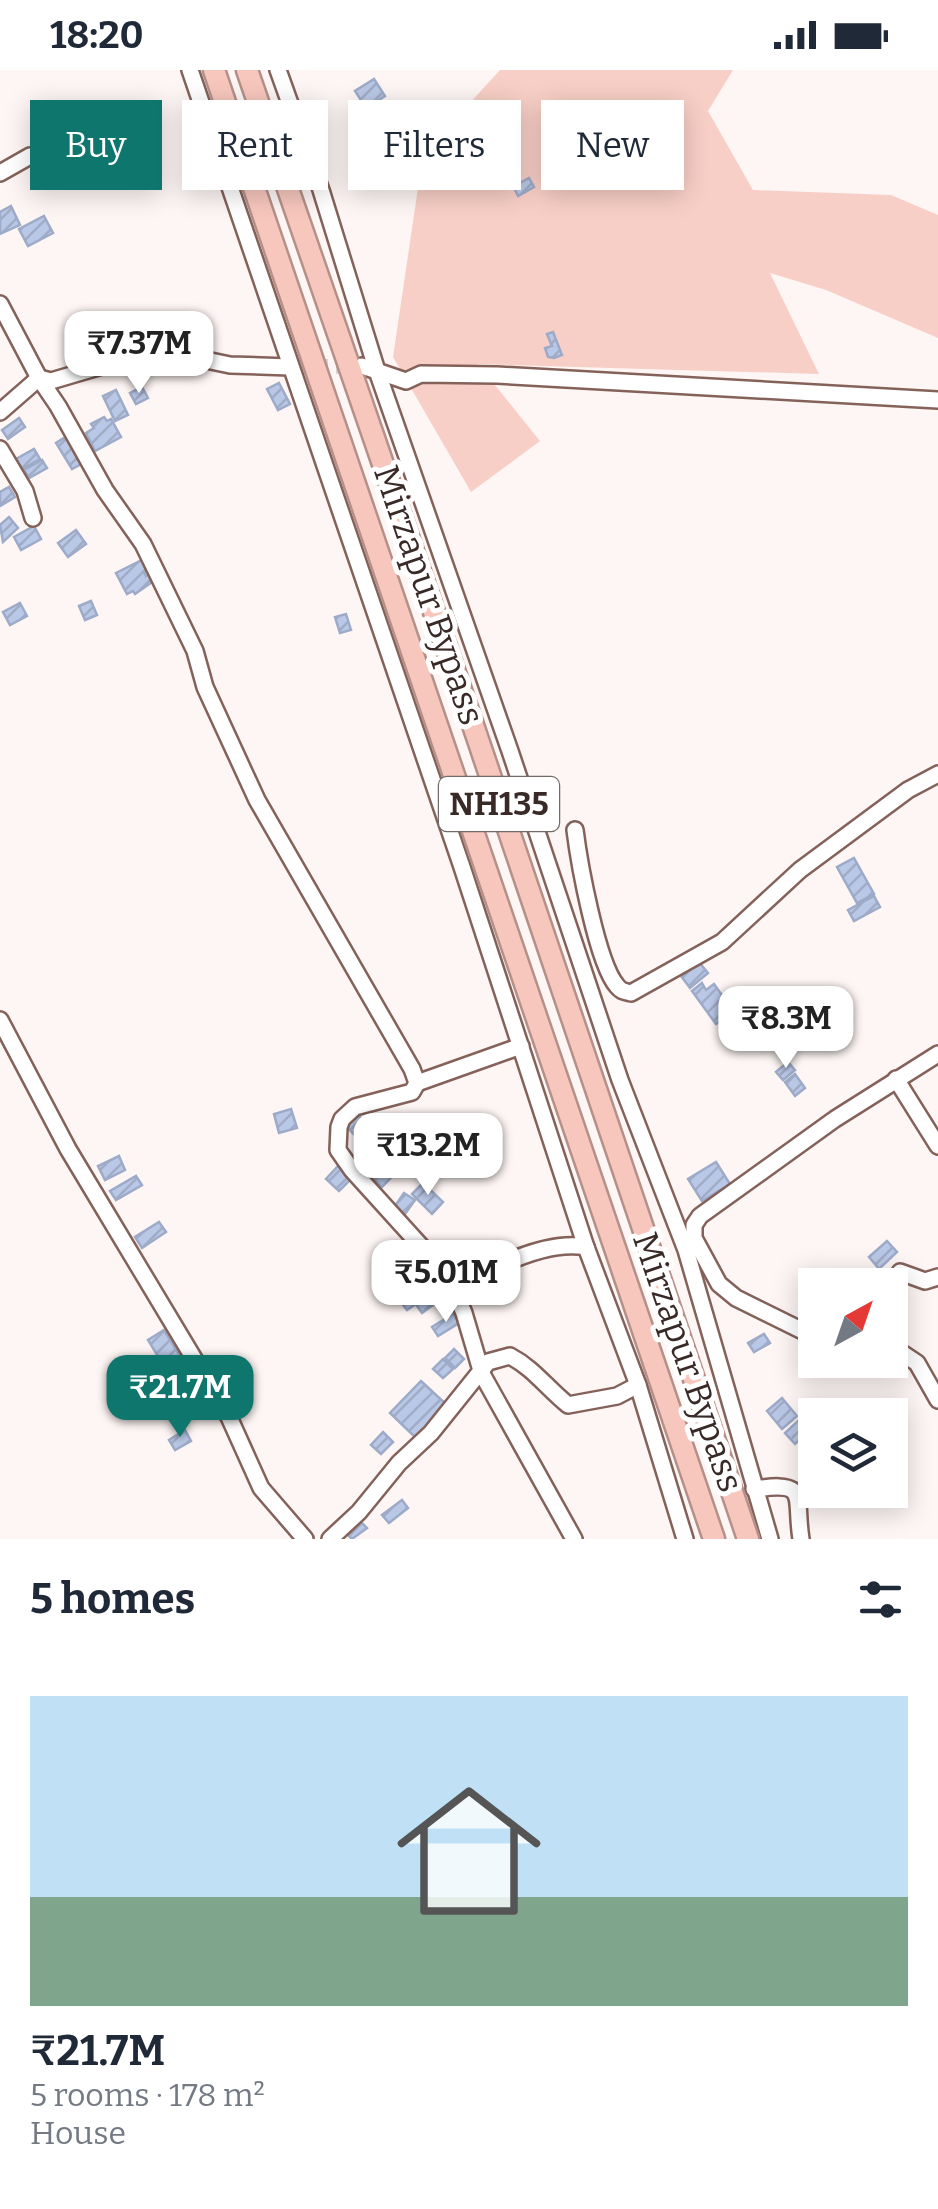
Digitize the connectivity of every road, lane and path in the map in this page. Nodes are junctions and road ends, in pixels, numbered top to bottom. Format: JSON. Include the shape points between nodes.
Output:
{"nodes":[{"id":1,"x":190,"y":70,"type":"edge"},
{"id":2,"x":214,"y":70,"type":"edge"},
{"id":3,"x":246,"y":70,"type":"edge"},
{"id":4,"x":278,"y":70,"type":"edge"},
{"id":5,"x":30,"y":156,"type":"dead end"},
{"id":6,"x":0,"y":172,"type":"edge"},
{"id":7,"x":0,"y":304,"type":"edge"},
{"id":8,"x":290,"y":368,"type":"tunnel mouth"},
{"id":9,"x":369,"y":368,"type":"junction"},
{"id":10,"x":39,"y":378,"type":"junction"},
{"id":11,"x":938,"y":400,"type":"edge"},
{"id":12,"x":0,"y":412,"type":"edge"},
{"id":13,"x":0,"y":448,"type":"edge"},
{"id":14,"x":33,"y":518,"type":"dead end"},
{"id":15,"x":938,"y":774,"type":"edge"},
{"id":16,"x":575,"y":830,"type":"dead end"},
{"id":17,"x":619,"y":988,"type":"junction"},
{"id":18,"x":593,"y":997,"type":"junction"},
{"id":19,"x":0,"y":1020,"type":"edge"},
{"id":20,"x":521,"y":1046,"type":"junction"},
{"id":21,"x":938,"y":1054,"type":"edge"},
{"id":22,"x":896,"y":1080,"type":"junction"},
{"id":23,"x":418,"y":1083,"type":"junction"},
{"id":24,"x":938,"y":1146,"type":"edge"},
{"id":25,"x":586,"y":1247,"type":"junction"},
{"id":26,"x":908,"y":1275,"type":"edge"},
{"id":27,"x":938,"y":1277,"type":"edge"},
{"id":28,"x":454,"y":1290,"type":"junction"},
{"id":29,"x":798,"y":1329,"type":"edge"},
{"id":30,"x":908,"y":1355,"type":"edge"},
{"id":31,"x":482,"y":1374,"type":"junction"},
{"id":32,"x":932,"y":1379,"type":"edge"},
{"id":33,"x":638,"y":1385,"type":"junction"},
{"id":34,"x":938,"y":1400,"type":"edge"},
{"id":35,"x":754,"y":1489,"type":"junction"},
{"id":36,"x":306,"y":1539,"type":"edge"},
{"id":37,"x":330,"y":1539,"type":"edge"},
{"id":38,"x":574,"y":1539,"type":"edge"},
{"id":39,"x":686,"y":1539,"type":"edge"},
{"id":40,"x":714,"y":1539,"type":"edge"},
{"id":41,"x":748,"y":1539,"type":"edge"},
{"id":42,"x":770,"y":1539,"type":"edge"},
{"id":43,"x":801,"y":1539,"type":"edge"}],
"edges":[{"from":1,"to":20,"type":"street"},
{"from":2,"to":40,"type":"highway","name":"Mirzapur Bypass","number":"NH135"},
{"from":3,"to":41,"type":"highway","number":"NH135"},
{"from":4,"to":9,"type":"street","via":[[321,190]]},
{"from":5,"to":6,"type":"street"},
{"from":7,"to":10,"type":"street"},
{"from":8,"to":10,"type":"street","via":[[137,352],[51,380]]},
{"from":9,"to":11,"type":"street","via":[[406,381],[421,374],[497,375]]},
{"from":9,"to":18,"type":"street"},
{"from":10,"to":12,"type":"street"},
{"from":10,"to":23,"type":"street","via":[[143,544],[256,800]]},
{"from":13,"to":14,"type":"street"},
{"from":15,"to":17,"type":"street","via":[[800,870],[722,942],[637,991]]},
{"from":16,"to":17,"type":"street","via":[[597,934]]},
{"from":17,"to":18,"type":"street"},
{"from":18,"to":35,"type":"street","via":[[686,1250]]},
{"from":19,"to":36,"type":"street","via":[[68,1149],[230,1416],[261,1488]]},
{"from":20,"to":23,"type":"street"},
{"from":20,"to":25,"type":"street"},
{"from":21,"to":22,"type":"street"},
{"from":22,"to":24,"type":"street"},
{"from":22,"to":29,"type":"street","via":[[694,1225],[694,1238],[719,1284]]},
{"from":23,"to":28,"type":"street","via":[[412,1092],[342,1118],[338,1150]]},
{"from":25,"to":28,"type":"street","via":[[568,1244],[493,1266]]},
{"from":25,"to":33,"type":"street"},
{"from":26,"to":27,"type":"street"},
{"from":28,"to":31,"type":"street"},
{"from":30,"to":32,"type":"street"},
{"from":31,"to":33,"type":"street","via":[[488,1362],[510,1356],[568,1405]]},
{"from":31,"to":37,"type":"street"},
{"from":31,"to":38,"type":"street"},
{"from":32,"to":34,"type":"street"},
{"from":33,"to":39,"type":"street"},
{"from":35,"to":42,"type":"street"},
{"from":35,"to":43,"type":"street","via":[[785,1484],[796,1494]]}]}
